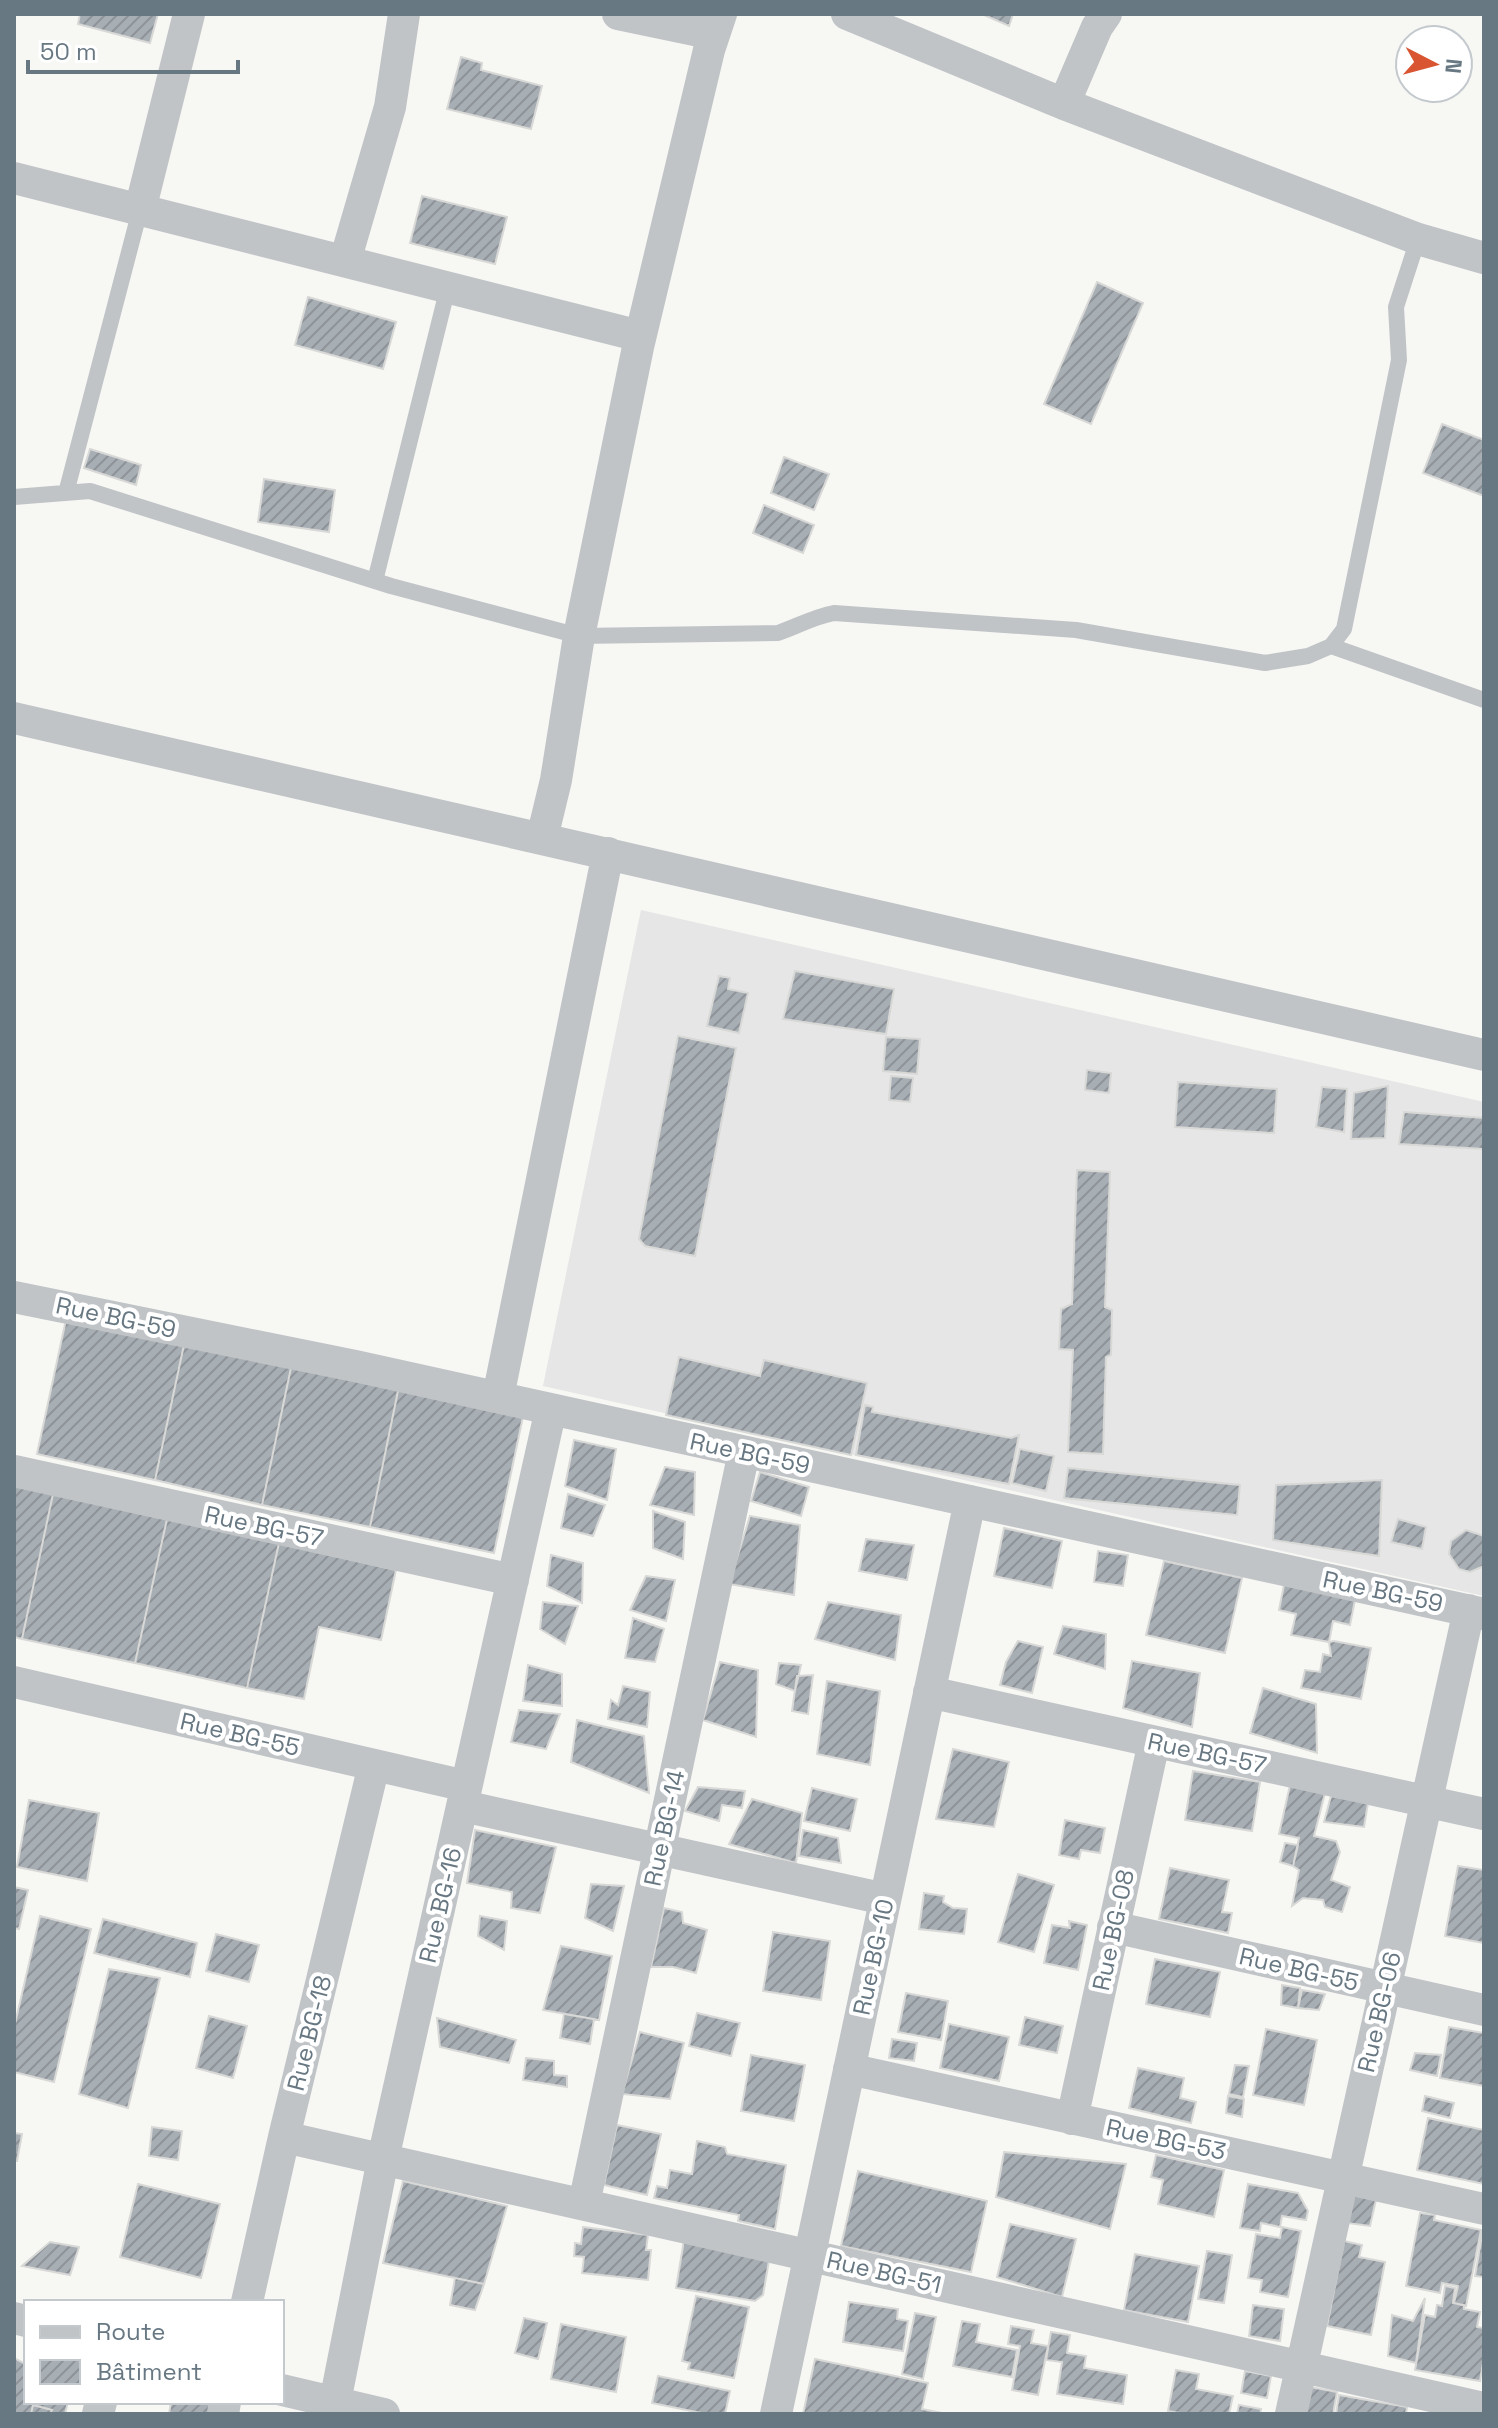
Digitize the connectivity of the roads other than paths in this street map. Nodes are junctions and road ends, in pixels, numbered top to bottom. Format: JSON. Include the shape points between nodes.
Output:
{"nodes":[{"id":1,"x":189,"y":14,"type":"edge"},
{"id":2,"x":404,"y":14,"type":"edge"},
{"id":3,"x":618,"y":14,"type":"edge"},
{"id":4,"x":847,"y":14,"type":"edge"},
{"id":5,"x":1106,"y":14,"type":"edge"},
{"id":6,"x":718,"y":24,"type":"edge"},
{"id":7,"x":1064,"y":104,"type":"junction"},
{"id":8,"x":14,"y":178,"type":"edge"},
{"id":9,"x":140,"y":210,"type":"junction"},
{"id":10,"x":1418,"y":239,"type":"junction"},
{"id":11,"x":1484,"y":258,"type":"edge"},
{"id":12,"x":345,"y":261,"type":"junction"},
{"id":13,"x":448,"y":287,"type":"junction"},
{"id":14,"x":640,"y":336,"type":"junction"},
{"id":15,"x":66,"y":493,"type":"junction"},
{"id":16,"x":14,"y":497,"type":"edge"},
{"id":17,"x":375,"y":581,"type":"junction"},
{"id":18,"x":579,"y":636,"type":"junction"},
{"id":19,"x":1331,"y":646,"type":"junction"},
{"id":20,"x":1484,"y":700,"type":"edge"},
{"id":21,"x":14,"y":718,"type":"edge"},
{"id":22,"x":542,"y":838,"type":"junction"},
{"id":23,"x":608,"y":853,"type":"junction"},
{"id":24,"x":1484,"y":1055,"type":"edge"},
{"id":25,"x":14,"y":1297,"type":"edge"},
{"id":26,"x":498,"y":1397,"type":"junction"},
{"id":27,"x":551,"y":1409,"type":"junction"},
{"id":28,"x":744,"y":1452,"type":"junction"},
{"id":29,"x":14,"y":1471,"type":"edge"},
{"id":30,"x":970,"y":1501,"type":"junction"},
{"id":31,"x":513,"y":1580,"type":"junction"},
{"id":32,"x":1477,"y":1612,"type":"edge"},
{"id":33,"x":14,"y":1682,"type":"edge"},
{"id":34,"x":929,"y":1692,"type":"junction"},
{"id":35,"x":1154,"y":1742,"type":"junction"},
{"id":36,"x":374,"y":1765,"type":"junction"},
{"id":37,"x":464,"y":1796,"type":"junction"},
{"id":38,"x":1427,"y":1801,"type":"junction"},
{"id":39,"x":1484,"y":1814,"type":"edge"},
{"id":40,"x":660,"y":1849,"type":"junction"},
{"id":41,"x":885,"y":1899,"type":"junction"},
{"id":42,"x":1113,"y":1927,"type":"junction"},
{"id":43,"x":1385,"y":1988,"type":"junction"},
{"id":44,"x":1484,"y":2010,"type":"edge"},
{"id":45,"x":849,"y":2069,"type":"junction"},
{"id":46,"x":1072,"y":2119,"type":"junction"},
{"id":47,"x":284,"y":2137,"type":"junction"},
{"id":48,"x":383,"y":2159,"type":"junction"},
{"id":49,"x":1343,"y":2178,"type":"junction"},
{"id":50,"x":584,"y":2204,"type":"junction"},
{"id":51,"x":1484,"y":2209,"type":"edge"},
{"id":52,"x":809,"y":2255,"type":"junction"},
{"id":53,"x":247,"y":2300,"type":"edge"},
{"id":54,"x":1300,"y":2366,"type":"junction"},
{"id":55,"x":284,"y":2390,"type":"edge"},
{"id":56,"x":335,"y":2402,"type":"junction"},
{"id":57,"x":1484,"y":2408,"type":"edge"},
{"id":58,"x":384,"y":2414,"type":"edge"},
{"id":59,"x":776,"y":2414,"type":"edge"},
{"id":60,"x":1291,"y":2414,"type":"edge"}],
"edges":[{"from":1,"to":9,"type":"street"},
{"from":2,"to":12,"type":"street","via":[[390,107]]},
{"from":3,"to":6,"type":"street"},
{"from":4,"to":7,"type":"street"},
{"from":5,"to":7,"type":"street"},
{"from":6,"to":14,"type":"street"},
{"from":7,"to":10,"type":"street"},
{"from":8,"to":9,"type":"street"},
{"from":9,"to":12,"type":"street"},
{"from":9,"to":15,"type":"lane"},
{"from":10,"to":11,"type":"street"},
{"from":10,"to":19,"type":"lane","via":[[1396,307],[1399,360],[1344,629]]},
{"from":12,"to":13,"type":"street"},
{"from":13,"to":14,"type":"street"},
{"from":13,"to":17,"type":"lane"},
{"from":14,"to":18,"type":"street"},
{"from":15,"to":16,"type":"lane"},
{"from":15,"to":17,"type":"lane","via":[[90,491]]},
{"from":17,"to":18,"type":"lane"},
{"from":18,"to":19,"type":"lane","via":[[778,633],[834,613],[1076,630],[1265,663]]},
{"from":18,"to":22,"type":"street"},
{"from":19,"to":20,"type":"lane"},
{"from":21,"to":22,"type":"street"},
{"from":22,"to":23,"type":"street"},
{"from":23,"to":24,"type":"street"},
{"from":23,"to":26,"type":"street"},
{"from":25,"to":26,"type":"street","name":"Rue BG-59"},
{"from":26,"to":27,"type":"street","name":"Rue BG-59"},
{"from":27,"to":28,"type":"street","name":"Rue BG-59"},
{"from":27,"to":31,"type":"street","name":"Rue BG-16"},
{"from":28,"to":30,"type":"street","name":"Rue BG-59"},
{"from":28,"to":40,"type":"street","name":"Rue BG-14"},
{"from":29,"to":31,"type":"street","name":"Rue BG-57"},
{"from":30,"to":32,"type":"street","name":"Rue BG-59"},
{"from":30,"to":34,"type":"street","name":"Rue BG-10"},
{"from":31,"to":37,"type":"street","name":"Rue BG-16"},
{"from":32,"to":38,"type":"street","name":"Rue BG-06"},
{"from":33,"to":36,"type":"street","name":"Rue BG-55"},
{"from":34,"to":35,"type":"street","name":"Rue BG-57"},
{"from":34,"to":41,"type":"street","name":"Rue BG-10"},
{"from":35,"to":38,"type":"street","name":"Rue BG-57"},
{"from":35,"to":42,"type":"street","name":"Rue BG-08"},
{"from":36,"to":37,"type":"street","name":"Rue BG-55"},
{"from":36,"to":47,"type":"street","name":"Rue BG-18"},
{"from":37,"to":40,"type":"street","name":"Rue BG-55"},
{"from":37,"to":48,"type":"street","name":"Rue BG-16"},
{"from":38,"to":39,"type":"street","name":"Rue BG-57"},
{"from":38,"to":43,"type":"street","name":"Rue BG-06"},
{"from":40,"to":41,"type":"street","name":"Rue BG-55"},
{"from":40,"to":50,"type":"street","name":"Rue BG-14"},
{"from":41,"to":45,"type":"street","name":"Rue BG-10"},
{"from":42,"to":43,"type":"street","name":"Rue BG-55"},
{"from":42,"to":46,"type":"street","name":"Rue BG-08"},
{"from":43,"to":44,"type":"street","name":"Rue BG-55"},
{"from":43,"to":49,"type":"street","name":"Rue BG-06"},
{"from":45,"to":46,"type":"street","name":"Rue BG-53"},
{"from":45,"to":52,"type":"street","name":"Rue BG-10"},
{"from":46,"to":49,"type":"street","name":"Rue BG-53"},
{"from":47,"to":48,"type":"street","name":"Rue BG-51"},
{"from":47,"to":53,"type":"street","name":"Rue BG-18"},
{"from":48,"to":50,"type":"street","name":"Rue BG-51"},
{"from":48,"to":56,"type":"street","name":"Rue BG-16"},
{"from":49,"to":51,"type":"street","name":"Rue BG-53"},
{"from":49,"to":54,"type":"street","name":"Rue BG-06"},
{"from":50,"to":52,"type":"street","name":"Rue BG-51"},
{"from":52,"to":54,"type":"street","name":"Rue BG-51"},
{"from":52,"to":59,"type":"street","name":"Rue BG-10"},
{"from":54,"to":57,"type":"street","name":"Rue BG-51"},
{"from":54,"to":60,"type":"street","name":"Rue BG-06"},
{"from":55,"to":56,"type":"street"},
{"from":56,"to":58,"type":"street"}]}
